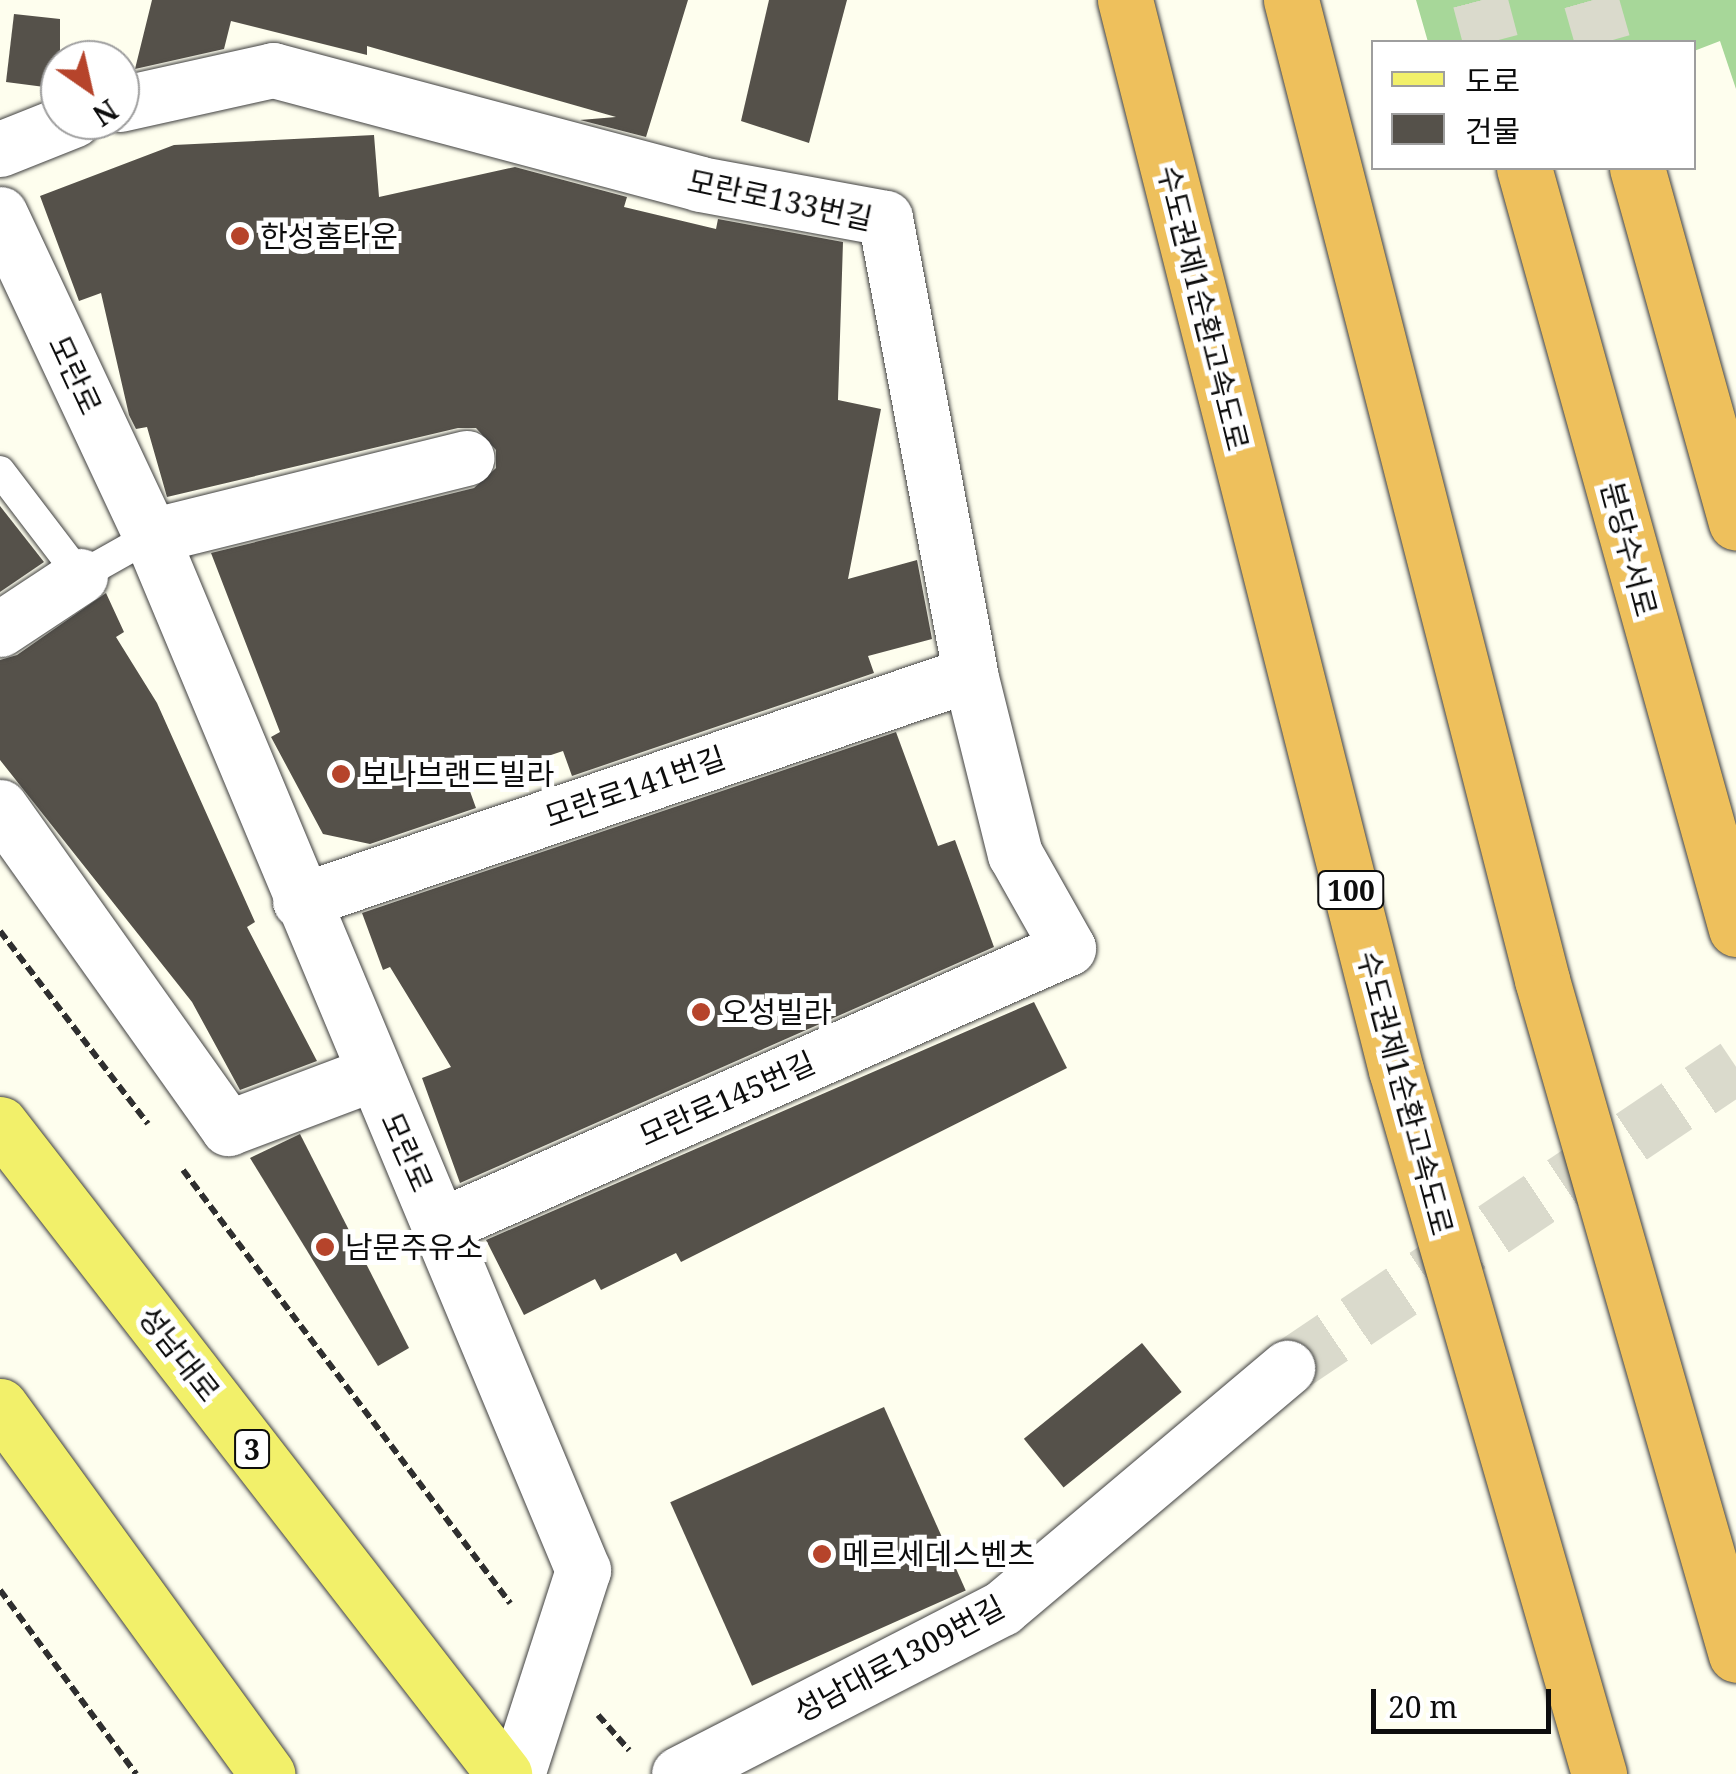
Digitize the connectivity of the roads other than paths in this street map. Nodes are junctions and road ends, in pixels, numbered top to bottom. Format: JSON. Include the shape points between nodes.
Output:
{"nodes":[{"id":1,"x":1125,"y":0,"type":"edge"},
{"id":2,"x":1290,"y":0,"type":"edge"},
{"id":3,"x":140,"y":100,"type":"edge"},
{"id":4,"x":40,"y":133,"type":"edge"},
{"id":5,"x":0,"y":149,"type":"edge"},
{"id":6,"x":1525,"y":170,"type":"edge"},
{"id":7,"x":1638,"y":170,"type":"edge"},
{"id":8,"x":0,"y":214,"type":"edge"},
{"id":9,"x":466,"y":458,"type":"dead end"},
{"id":10,"x":0,"y":471,"type":"edge"},
{"id":11,"x":1736,"y":522,"type":"edge"},
{"id":12,"x":150,"y":536,"type":"junction"},
{"id":13,"x":80,"y":576,"type":"junction"},
{"id":14,"x":0,"y":629,"type":"edge"},
{"id":15,"x":970,"y":674,"type":"junction"},
{"id":16,"x":0,"y":807,"type":"edge"},
{"id":17,"x":300,"y":900,"type":"junction"},
{"id":18,"x":1736,"y":929,"type":"edge"},
{"id":19,"x":1068,"y":948,"type":"joint"},
{"id":20,"x":372,"y":1074,"type":"junction"},
{"id":21,"x":0,"y":1124,"type":"edge"},
{"id":22,"x":440,"y":1226,"type":"junction"},
{"id":23,"x":1288,"y":1368,"type":"tunnel mouth"},
{"id":24,"x":0,"y":1406,"type":"edge"},
{"id":25,"x":1736,"y":1655,"type":"edge"},
{"id":26,"x":658,"y":1767,"type":"edge"},
{"id":27,"x":268,"y":1774,"type":"edge"},
{"id":28,"x":504,"y":1774,"type":"edge"},
{"id":29,"x":517,"y":1774,"type":"edge"},
{"id":30,"x":1599,"y":1774,"type":"edge"}],
"edges":[{"from":1,"to":30,"type":"highway","name":"수도권제1순환고속도로","number":"100","via":[[1396,1070]]},
{"from":2,"to":25,"type":"highway","via":[[1542,980]]},
{"from":3,"to":15,"type":"street","name":"모란로133번길","via":[[273,70],[700,184],[885,218]]},
{"from":4,"to":5,"type":"street"},
{"from":6,"to":18,"type":"highway","name":"분당수서로"},
{"from":7,"to":11,"type":"highway"},
{"from":8,"to":12,"type":"street","name":"모란로"},
{"from":9,"to":12,"type":"street"},
{"from":10,"to":13,"type":"lane"},
{"from":12,"to":13,"type":"lane"},
{"from":12,"to":17,"type":"street","name":"모란로"},
{"from":13,"to":14,"type":"street"},
{"from":15,"to":17,"type":"street","name":"모란로141번길"},
{"from":15,"to":19,"type":"street","name":"모란로133번길","via":[[1015,854]]},
{"from":16,"to":20,"type":"street","via":[[228,1128]]},
{"from":17,"to":20,"type":"street","name":"모란로"},
{"from":19,"to":22,"type":"street","name":"모란로145번길"},
{"from":20,"to":22,"type":"street","name":"모란로"},
{"from":21,"to":28,"type":"main road","name":"성남대로","number":"3"},
{"from":22,"to":29,"type":"street","name":"모란로","via":[[582,1570]]},
{"from":23,"to":26,"type":"street","name":"성남대로1309번길","via":[[1002,1608]]},
{"from":24,"to":27,"type":"main road"}]}
